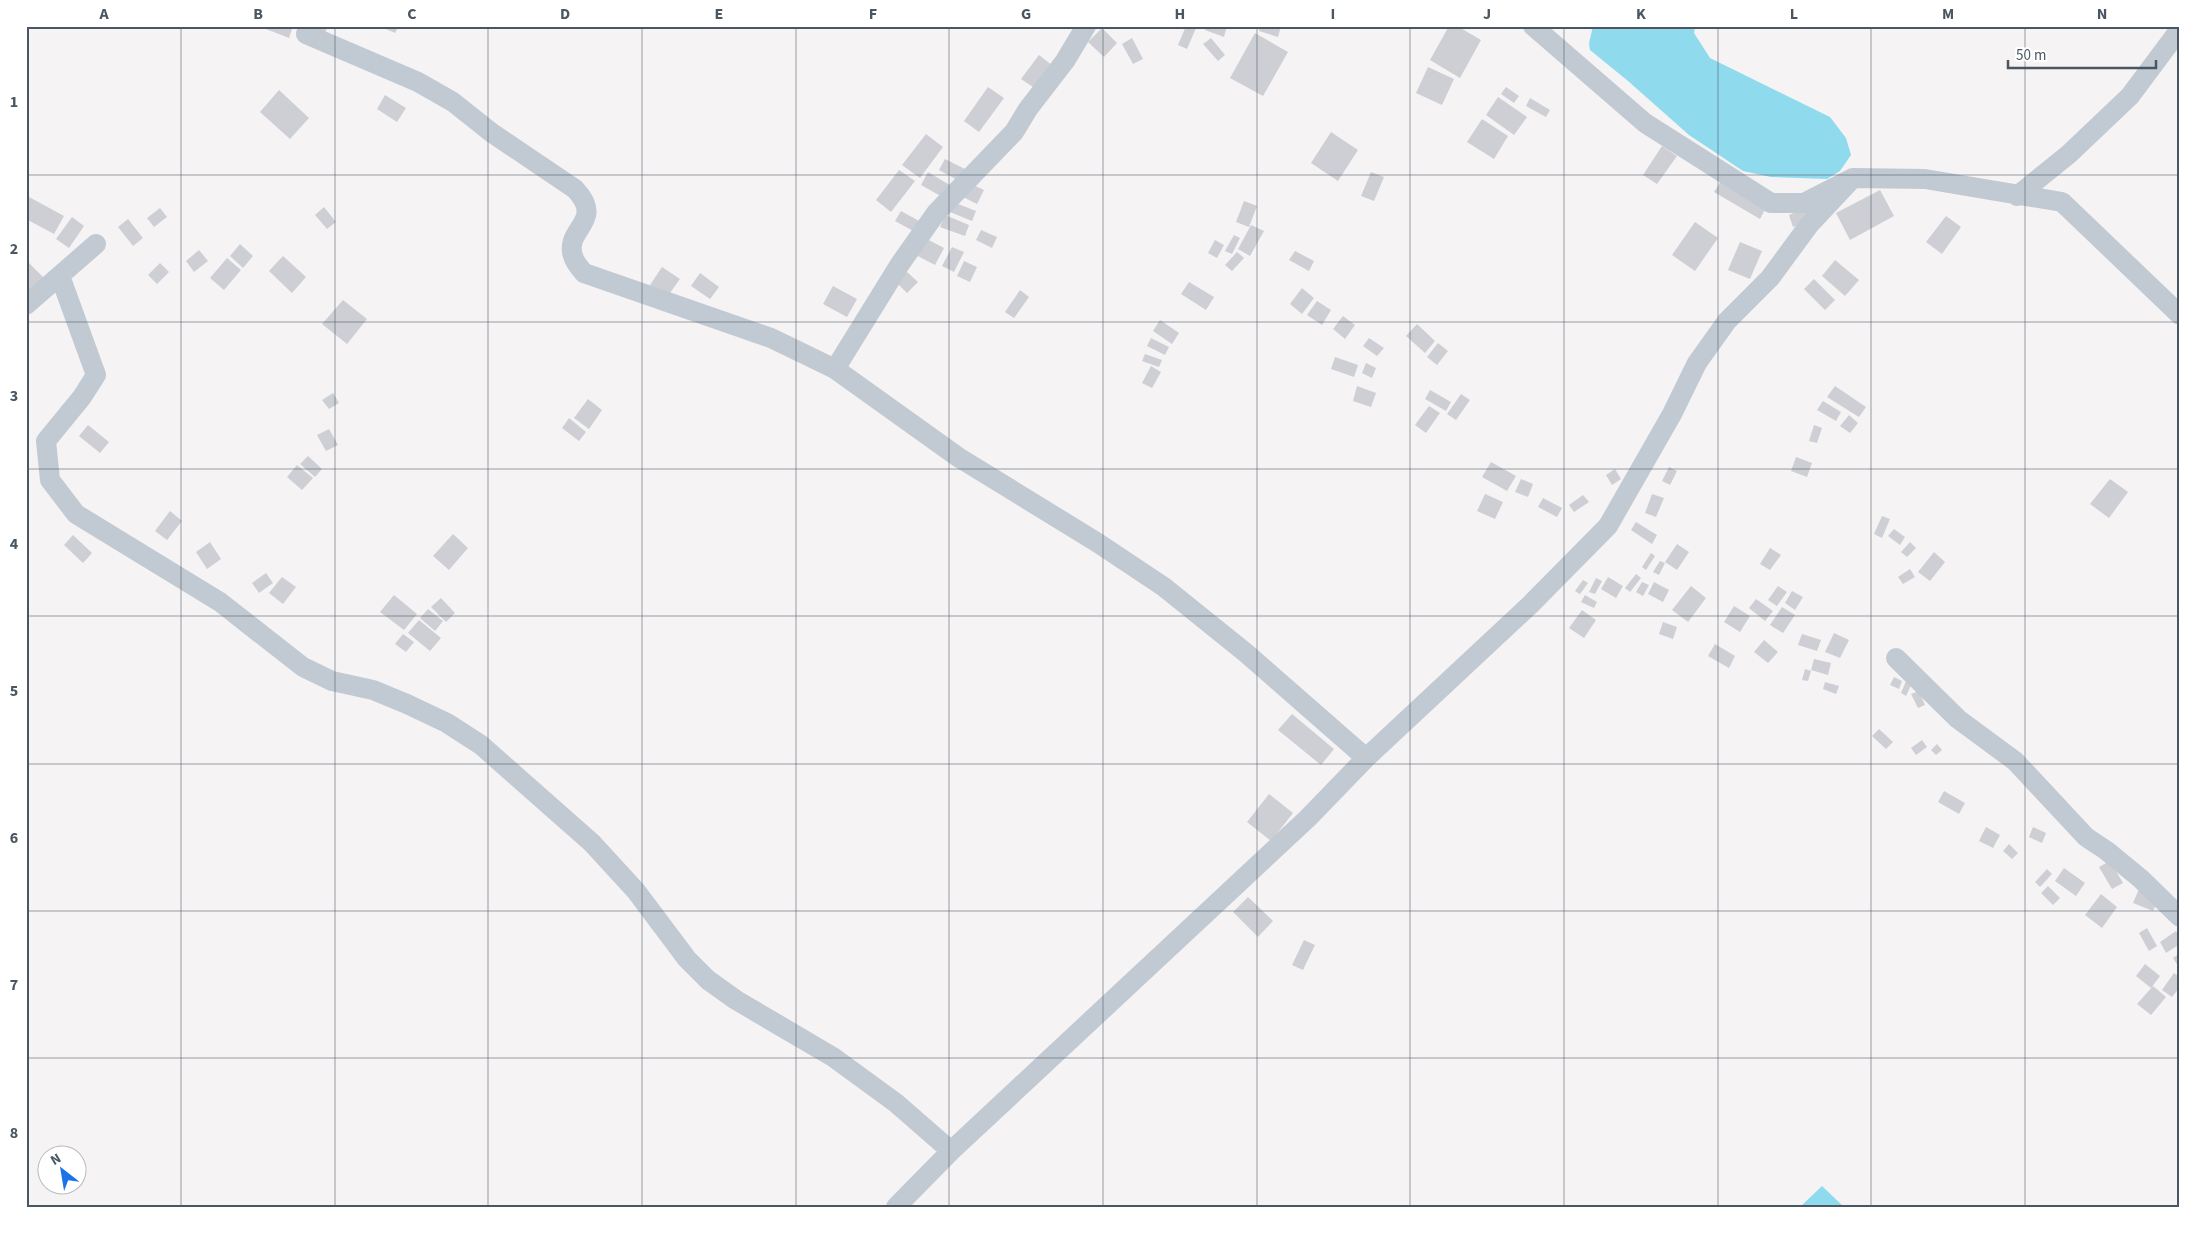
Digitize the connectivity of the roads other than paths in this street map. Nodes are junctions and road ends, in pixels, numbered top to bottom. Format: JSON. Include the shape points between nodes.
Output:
{"nodes":[{"id":1,"x":1086,"y":26,"type":"edge"},
{"id":2,"x":1533,"y":26,"type":"edge"},
{"id":3,"x":2180,"y":29,"type":"edge"},
{"id":4,"x":306,"y":34,"type":"dead end"},
{"id":5,"x":1853,"y":178,"type":"junction"},
{"id":6,"x":2017,"y":196,"type":"junction"},
{"id":7,"x":96,"y":244,"type":"dead end"},
{"id":8,"x":60,"y":276,"type":"junction"},
{"id":9,"x":26,"y":305,"type":"edge"},
{"id":10,"x":2180,"y":315,"type":"edge"},
{"id":11,"x":835,"y":369,"type":"junction"},
{"id":12,"x":1896,"y":658,"type":"dead end"},
{"id":13,"x":1366,"y":758,"type":"junction"},
{"id":14,"x":2180,"y":917,"type":"edge"},
{"id":15,"x":951,"y":1151,"type":"junction"},
{"id":16,"x":896,"y":1207,"type":"edge"}],
"edges":[{"from":1,"to":11,"type":"street","via":[[1014,132],[936,213],[900,264]]},
{"from":2,"to":5,"type":"street","via":[[1645,123],[1771,203],[1804,203]]},
{"from":3,"to":6,"type":"street","via":[[2130,96]]},
{"from":4,"to":11,"type":"street","via":[[418,82],[453,102],[492,133],[575,189],[588,206],[586,218],[572,246],[573,256],[584,273],[771,338]]},
{"from":5,"to":6,"type":"street","via":[[1925,179]]},
{"from":5,"to":13,"type":"street","via":[[1809,225],[1770,278],[1727,320],[1697,363],[1608,526],[1531,604]]},
{"from":6,"to":10,"type":"street","via":[[2062,202]]},
{"from":7,"to":8,"type":"street"},
{"from":8,"to":9,"type":"street"},
{"from":8,"to":15,"type":"street","via":[[96,375],[46,441],[50,480],[76,514],[220,602],[303,667],[332,680],[373,690],[407,704],[447,723],[481,745],[592,843],[636,891],[687,959],[708,980],[833,1058],[896,1104]]},
{"from":11,"to":13,"type":"street","via":[[958,457],[1164,587]]},
{"from":12,"to":14,"type":"street","via":[[1958,719],[2015,761],[2086,837],[2142,878]]},
{"from":13,"to":15,"type":"street","via":[[1300,825]]},
{"from":15,"to":16,"type":"street"}]}
